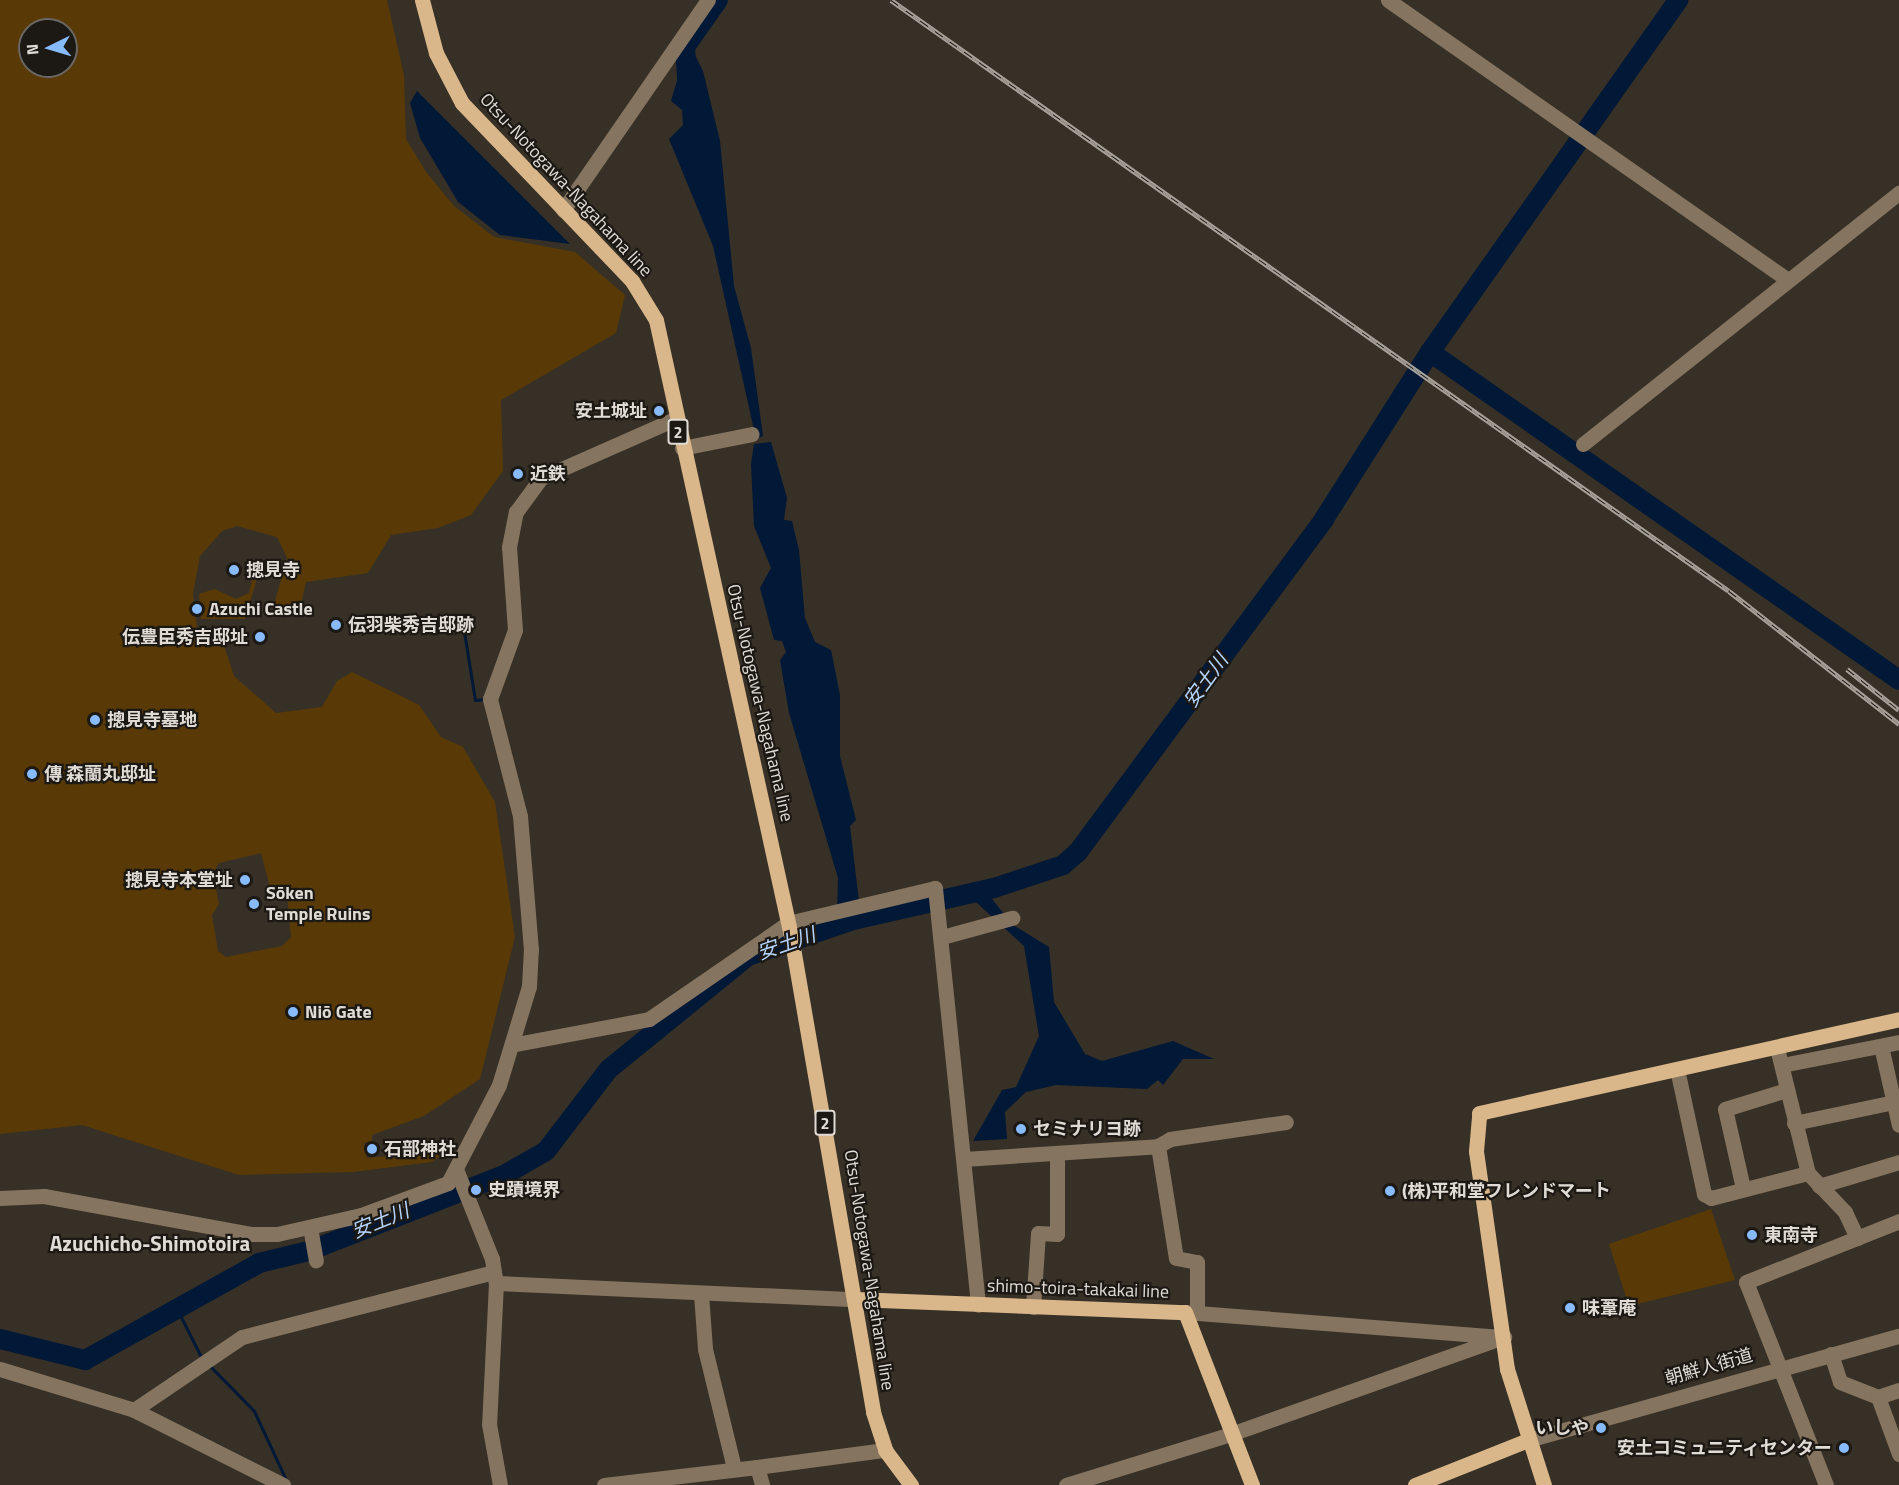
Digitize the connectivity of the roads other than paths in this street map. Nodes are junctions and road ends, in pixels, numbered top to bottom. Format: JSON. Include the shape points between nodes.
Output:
{"nodes":[{"id":1,"x":423,"y":0,"type":"edge"},
{"id":2,"x":708,"y":0,"type":"edge"},
{"id":3,"x":1388,"y":0,"type":"edge"},
{"id":4,"x":1899,"y":193,"type":"edge"},
{"id":5,"x":563,"y":210,"type":"junction"},
{"id":6,"x":1788,"y":280,"type":"junction"},
{"id":7,"x":675,"y":419,"type":"junction"},
{"id":8,"x":752,"y":434,"type":"dead end"},
{"id":9,"x":1582,"y":444,"type":"dead end"},
{"id":10,"x":682,"y":448,"type":"junction"},
{"id":11,"x":1005,"y":920,"type":"dead end"},
{"id":12,"x":791,"y":935,"type":"junction"},
{"id":13,"x":942,"y":937,"type":"junction"},
{"id":14,"x":1899,"y":1019,"type":"edge"},
{"id":15,"x":1899,"y":1042,"type":"edge"},
{"id":16,"x":516,"y":1044,"type":"junction"},
{"id":17,"x":1881,"y":1046,"type":"junction"},
{"id":18,"x":1777,"y":1048,"type":"junction"},
{"id":19,"x":1782,"y":1065,"type":"junction"},
{"id":20,"x":1677,"y":1069,"type":"junction"},
{"id":21,"x":1786,"y":1090,"type":"junction"},
{"id":22,"x":1894,"y":1101,"type":"junction"},
{"id":23,"x":1286,"y":1122,"type":"dead end"},
{"id":24,"x":1794,"y":1123,"type":"junction"},
{"id":25,"x":1899,"y":1125,"type":"edge"},
{"id":26,"x":1158,"y":1146,"type":"junction"},
{"id":27,"x":1057,"y":1156,"type":"junction"},
{"id":28,"x":964,"y":1159,"type":"junction"},
{"id":29,"x":1899,"y":1162,"type":"edge"},
{"id":30,"x":458,"y":1172,"type":"junction"},
{"id":31,"x":1808,"y":1173,"type":"junction"},
{"id":32,"x":1819,"y":1186,"type":"junction"},
{"id":33,"x":1743,"y":1188,"type":"junction"},
{"id":34,"x":0,"y":1198,"type":"edge"},
{"id":35,"x":1899,"y":1221,"type":"edge"},
{"id":36,"x":311,"y":1234,"type":"junction"},
{"id":37,"x":1857,"y":1238,"type":"junction"},
{"id":38,"x":316,"y":1260,"type":"dead end"},
{"id":39,"x":495,"y":1278,"type":"junction"},
{"id":40,"x":701,"y":1294,"type":"junction"},
{"id":41,"x":855,"y":1299,"type":"junction"},
{"id":42,"x":978,"y":1305,"type":"junction"},
{"id":43,"x":1033,"y":1307,"type":"junction"},
{"id":44,"x":1191,"y":1312,"type":"junction"},
{"id":45,"x":1899,"y":1336,"type":"edge"},
{"id":46,"x":1504,"y":1337,"type":"junction"},
{"id":47,"x":1831,"y":1354,"type":"junction"},
{"id":48,"x":1779,"y":1367,"type":"junction"},
{"id":49,"x":0,"y":1369,"type":"edge"},
{"id":50,"x":1899,"y":1390,"type":"edge"},
{"id":51,"x":1878,"y":1397,"type":"junction"},
{"id":52,"x":134,"y":1410,"type":"junction"},
{"id":53,"x":1231,"y":1434,"type":"junction"},
{"id":54,"x":1528,"y":1440,"type":"junction"},
{"id":55,"x":885,"y":1450,"type":"junction"},
{"id":56,"x":1899,"y":1454,"type":"edge"},
{"id":57,"x":757,"y":1467,"type":"junction"},
{"id":58,"x":734,"y":1468,"type":"junction"},
{"id":59,"x":276,"y":1482,"type":"edge"},
{"id":60,"x":250,"y":1485,"type":"edge"},
{"id":61,"x":500,"y":1485,"type":"edge"},
{"id":62,"x":604,"y":1485,"type":"edge"},
{"id":63,"x":762,"y":1485,"type":"edge"},
{"id":64,"x":910,"y":1485,"type":"edge"},
{"id":65,"x":1066,"y":1485,"type":"edge"},
{"id":66,"x":1252,"y":1485,"type":"edge"},
{"id":67,"x":1415,"y":1485,"type":"edge"},
{"id":68,"x":1544,"y":1485,"type":"edge"},
{"id":69,"x":1826,"y":1485,"type":"edge"}],
"edges":[{"from":1,"to":5,"type":"main road","name":"Otsu-Notogawa-Nagahama line","number":"2","via":[[436,53],[462,103]]},
{"from":2,"to":5,"type":"street"},
{"from":3,"to":6,"type":"street"},
{"from":4,"to":6,"type":"street"},
{"from":5,"to":7,"type":"main road","name":"Otsu-Notogawa-Nagahama line","number":"2","via":[[632,281],[650,307]]},
{"from":6,"to":9,"type":"street"},
{"from":7,"to":10,"type":"main road","name":"Otsu-Notogawa-Nagahama line","number":"2"},
{"from":7,"to":16,"type":"street","via":[[541,478],[522,496],[514,520],[509,547],[515,630],[490,699],[518,803],[531,950]]},
{"from":8,"to":10,"type":"street"},
{"from":10,"to":12,"type":"main road","name":"Otsu-Notogawa-Nagahama line","number":"2"},
{"from":11,"to":13,"type":"street"},
{"from":12,"to":13,"type":"street","via":[[829,913],[935,888]]},
{"from":12,"to":16,"type":"street","via":[[649,1019]]},
{"from":12,"to":41,"type":"main road","name":"Otsu-Notogawa-Nagahama line","number":"2"},
{"from":13,"to":28,"type":"street"},
{"from":14,"to":18,"type":"main road"},
{"from":15,"to":17,"type":"street"},
{"from":16,"to":30,"type":"street"},
{"from":17,"to":19,"type":"street"},
{"from":17,"to":22,"type":"street"},
{"from":18,"to":19,"type":"street"},
{"from":18,"to":20,"type":"main road"},
{"from":19,"to":21,"type":"street"},
{"from":20,"to":33,"type":"street","via":[[1704,1194],[1711,1198]]},
{"from":20,"to":46,"type":"main road","via":[[1479,1113],[1476,1151]]},
{"from":21,"to":24,"type":"street"},
{"from":21,"to":33,"type":"street","via":[[1725,1108]]},
{"from":22,"to":24,"type":"street"},
{"from":22,"to":25,"type":"street"},
{"from":23,"to":26,"type":"street","via":[[1170,1139]]},
{"from":24,"to":31,"type":"street"},
{"from":26,"to":27,"type":"street"},
{"from":26,"to":44,"type":"street","via":[[1176,1258],[1197,1262]]},
{"from":27,"to":28,"type":"street"},
{"from":27,"to":43,"type":"street","via":[[1057,1234],[1038,1233]]},
{"from":28,"to":42,"type":"street"},
{"from":29,"to":32,"type":"street"},
{"from":30,"to":36,"type":"street","via":[[448,1184],[425,1194]]},
{"from":30,"to":39,"type":"street"},
{"from":31,"to":32,"type":"street"},
{"from":31,"to":33,"type":"street"},
{"from":32,"to":37,"type":"street","via":[[1845,1212]]},
{"from":34,"to":36,"type":"street","via":[[44,1196],[252,1234]]},
{"from":35,"to":37,"type":"street"},
{"from":36,"to":38,"type":"street"},
{"from":37,"to":48,"type":"street","via":[[1746,1282]]},
{"from":39,"to":40,"type":"street"},
{"from":39,"to":52,"type":"street","via":[[242,1336]]},
{"from":39,"to":61,"type":"street","via":[[489,1424]]},
{"from":40,"to":41,"type":"street"},
{"from":40,"to":58,"type":"street","via":[[705,1349]]},
{"from":41,"to":42,"type":"main road","name":"shimo-toira-takakai line"},
{"from":41,"to":55,"type":"main road","name":"Otsu-Notogawa-Nagahama line","number":"2","via":[[873,1412]]},
{"from":42,"to":43,"type":"main road","name":"shimo-toira-takakai line"},
{"from":43,"to":44,"type":"main road","name":"shimo-toira-takakai line"},
{"from":44,"to":46,"type":"street"},
{"from":44,"to":53,"type":"main road","name":"shimo-toira-takakai line"},
{"from":45,"to":47,"type":"street"},
{"from":46,"to":53,"type":"street"},
{"from":46,"to":54,"type":"main road","via":[[1507,1369]]},
{"from":47,"to":48,"type":"street"},
{"from":47,"to":51,"type":"street","via":[[1840,1382]]},
{"from":48,"to":54,"type":"street","name":"朝鮮人街道"},
{"from":48,"to":69,"type":"street","name":"朝鮮人街道"},
{"from":49,"to":52,"type":"street"},
{"from":50,"to":51,"type":"street"},
{"from":51,"to":56,"type":"street"},
{"from":52,"to":59,"type":"street"},
{"from":53,"to":65,"type":"street"},
{"from":53,"to":66,"type":"main road","name":"shimo-toira-takakai line"},
{"from":54,"to":67,"type":"main road"},
{"from":54,"to":68,"type":"main road"},
{"from":55,"to":57,"type":"street"},
{"from":55,"to":64,"type":"main road","name":"Otsu-Notogawa-Nagahama line","number":"2"},
{"from":57,"to":58,"type":"street"},
{"from":57,"to":63,"type":"street"},
{"from":58,"to":62,"type":"street"},
{"from":59,"to":60,"type":"street"}]}
